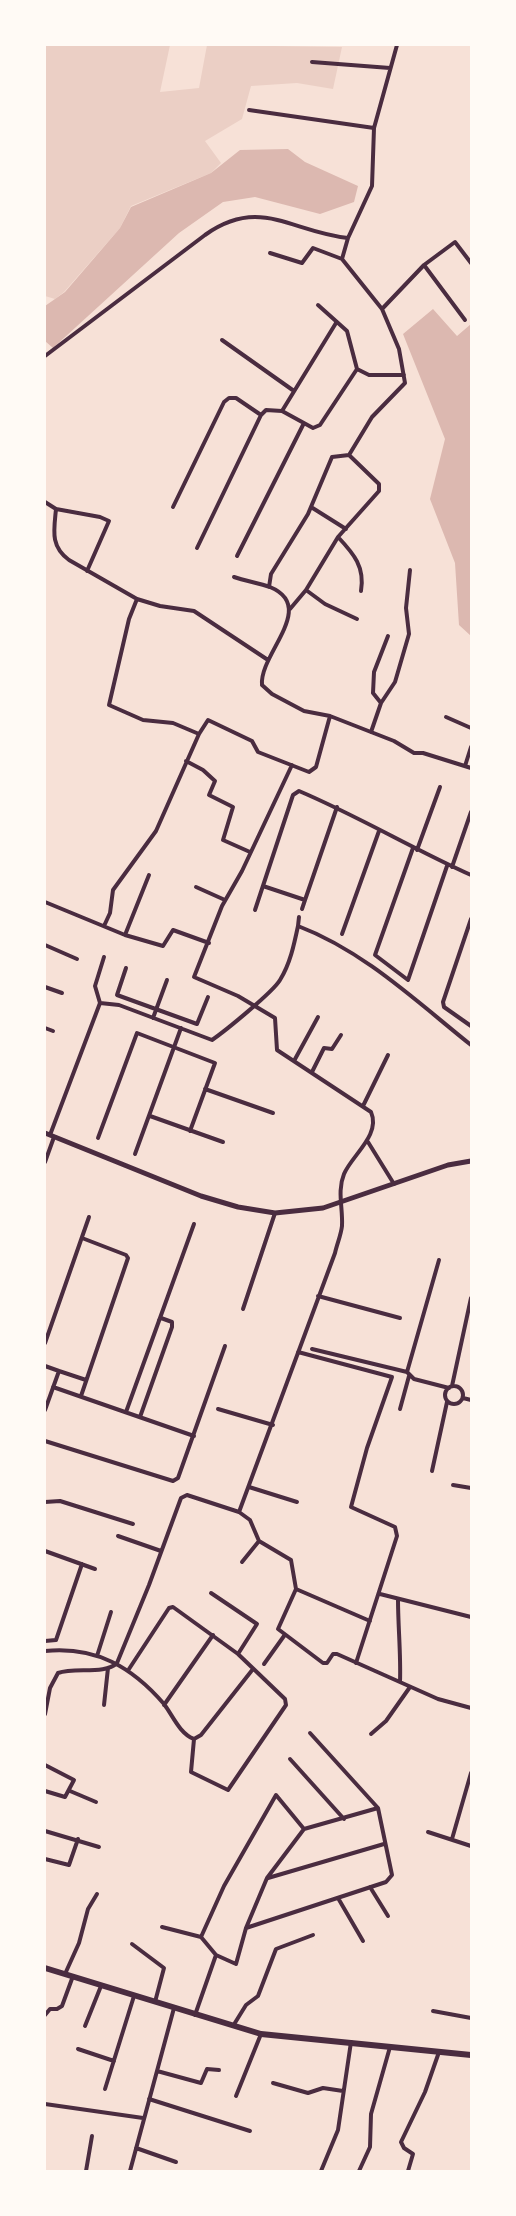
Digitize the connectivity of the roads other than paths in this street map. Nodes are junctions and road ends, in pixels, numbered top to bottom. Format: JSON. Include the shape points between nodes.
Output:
{"nodes":[{"id":1,"x":397,"y":45,"type":"edge"},
{"id":2,"x":312,"y":62,"type":"dead end"},
{"id":3,"x":390,"y":68,"type":"junction"},
{"id":4,"x":249,"y":110,"type":"dead end"},
{"id":5,"x":374,"y":128,"type":"junction"},
{"id":6,"x":348,"y":238,"type":"junction"},
{"id":7,"x":270,"y":253,"type":"dead end"},
{"id":8,"x":342,"y":259,"type":"junction"},
{"id":9,"x":471,"y":263,"type":"edge"},
{"id":10,"x":424,"y":265,"type":"junction"},
{"id":11,"x":318,"y":305,"type":"dead end"},
{"id":12,"x":382,"y":309,"type":"junction"},
{"id":13,"x":465,"y":320,"type":"dead end"},
{"id":14,"x":336,"y":323,"type":"junction"},
{"id":15,"x":222,"y":340,"type":"dead end"},
{"id":16,"x":45,"y":356,"type":"edge"},
{"id":17,"x":357,"y":369,"type":"junction"},
{"id":18,"x":404,"y":375,"type":"junction"},
{"id":19,"x":294,"y":391,"type":"junction"},
{"id":20,"x":282,"y":411,"type":"junction"},
{"id":21,"x":261,"y":415,"type":"junction"},
{"id":22,"x":304,"y":423,"type":"junction"},
{"id":23,"x":349,"y":455,"type":"junction"},
{"id":24,"x":45,"y":502,"type":"edge"},
{"id":25,"x":173,"y":507,"type":"dead end"},
{"id":26,"x":311,"y":507,"type":"junction"},
{"id":27,"x":56,"y":509,"type":"junction"},
{"id":28,"x":346,"y":529,"type":"junction"},
{"id":29,"x":338,"y":537,"type":"junction"},
{"id":30,"x":197,"y":548,"type":"dead end"},
{"id":31,"x":237,"y":556,"type":"dead end"},
{"id":32,"x":410,"y":570,"type":"dead end"},
{"id":33,"x":87,"y":571,"type":"junction"},
{"id":34,"x":234,"y":577,"type":"dead end"},
{"id":35,"x":269,"y":587,"type":"junction"},
{"id":36,"x":306,"y":590,"type":"junction"},
{"id":37,"x":362,"y":591,"type":"dead end"},
{"id":38,"x":137,"y":599,"type":"junction"},
{"id":39,"x":289,"y":610,"type":"junction"},
{"id":40,"x":357,"y":619,"type":"dead end"},
{"id":41,"x":388,"y":636,"type":"dead end"},
{"id":42,"x":268,"y":660,"type":"junction"},
{"id":43,"x":381,"y":703,"type":"junction"},
{"id":44,"x":330,"y":716,"type":"junction"},
{"id":45,"x":446,"y":717,"type":"dead end"},
{"id":46,"x":471,"y":728,"type":"edge"},
{"id":47,"x":371,"y":732,"type":"junction"},
{"id":48,"x":200,"y":734,"type":"junction"},
{"id":49,"x":471,"y":747,"type":"edge"},
{"id":50,"x":186,"y":761,"type":"junction"},
{"id":51,"x":292,"y":765,"type":"junction"},
{"id":52,"x":465,"y":766,"type":"junction"},
{"id":53,"x":471,"y":768,"type":"edge"},
{"id":54,"x":440,"y":787,"type":"dead end"},
{"id":55,"x":337,"y":807,"type":"junction"},
{"id":56,"x":471,"y":813,"type":"edge"},
{"id":57,"x":379,"y":831,"type":"junction"},
{"id":58,"x":415,"y":849,"type":"junction"},
{"id":59,"x":250,"y":852,"type":"junction"},
{"id":60,"x":447,"y":866,"type":"junction"},
{"id":61,"x":452,"y":867,"type":"junction"},
{"id":62,"x":149,"y":875,"type":"dead end"},
{"id":63,"x":471,"y":875,"type":"edge"},
{"id":64,"x":263,"y":886,"type":"junction"},
{"id":65,"x":196,"y":887,"type":"dead end"},
{"id":66,"x":225,"y":900,"type":"junction"},
{"id":67,"x":305,"y":900,"type":"junction"},
{"id":68,"x":45,"y":902,"type":"edge"},
{"id":69,"x":302,"y":909,"type":"dead end"},
{"id":70,"x":255,"y":910,"type":"dead end"},
{"id":71,"x":299,"y":917,"type":"dead end"},
{"id":72,"x":471,"y":919,"type":"edge"},
{"id":73,"x":104,"y":926,"type":"junction"},
{"id":74,"x":298,"y":926,"type":"junction"},
{"id":75,"x":342,"y":934,"type":"dead end"},
{"id":76,"x":126,"y":935,"type":"junction"},
{"id":77,"x":209,"y":944,"type":"junction"},
{"id":78,"x":45,"y":945,"type":"edge"},
{"id":79,"x":104,"y":957,"type":"dead end"},
{"id":80,"x":77,"y":959,"type":"dead end"},
{"id":81,"x":126,"y":968,"type":"dead end"},
{"id":82,"x":167,"y":980,"type":"dead end"},
{"id":83,"x":45,"y":987,"type":"edge"},
{"id":84,"x":62,"y":993,"type":"dead end"},
{"id":85,"x":208,"y":998,"type":"dead end"},
{"id":86,"x":98,"y":1005,"type":"junction"},
{"id":87,"x":253,"y":1005,"type":"junction"},
{"id":88,"x":156,"y":1009,"type":"junction"},
{"id":89,"x":318,"y":1017,"type":"dead end"},
{"id":90,"x":153,"y":1018,"type":"junction"},
{"id":91,"x":471,"y":1026,"type":"edge"},
{"id":92,"x":45,"y":1028,"type":"edge"},
{"id":93,"x":181,"y":1028,"type":"junction"},
{"id":94,"x":53,"y":1031,"type":"dead end"},
{"id":95,"x":341,"y":1035,"type":"dead end"},
{"id":96,"x":471,"y":1045,"type":"edge"},
{"id":97,"x":175,"y":1047,"type":"junction"},
{"id":98,"x":388,"y":1055,"type":"dead end"},
{"id":99,"x":294,"y":1061,"type":"junction"},
{"id":100,"x":312,"y":1072,"type":"junction"},
{"id":101,"x":205,"y":1089,"type":"junction"},
{"id":102,"x":363,"y":1106,"type":"junction"},
{"id":103,"x":273,"y":1113,"type":"dead end"},
{"id":104,"x":150,"y":1116,"type":"junction"},
{"id":105,"x":190,"y":1131,"type":"junction"},
{"id":106,"x":50,"y":1135,"type":"edge"},
{"id":107,"x":98,"y":1138,"type":"dead end"},
{"id":108,"x":223,"y":1142,"type":"dead end"},
{"id":109,"x":368,"y":1142,"type":"junction"},
{"id":110,"x":135,"y":1154,"type":"dead end"},
{"id":111,"x":471,"y":1161,"type":"edge"},
{"id":112,"x":45,"y":1162,"type":"edge"},
{"id":113,"x":394,"y":1184,"type":"junction"},
{"id":114,"x":341,"y":1201,"type":"junction"},
{"id":115,"x":274,"y":1213,"type":"junction"},
{"id":116,"x":89,"y":1217,"type":"dead end"},
{"id":117,"x":194,"y":1224,"type":"dead end"},
{"id":118,"x":82,"y":1238,"type":"junction"},
{"id":119,"x":439,"y":1260,"type":"dead end"},
{"id":120,"x":318,"y":1296,"type":"junction"},
{"id":121,"x":471,"y":1298,"type":"edge"},
{"id":122,"x":243,"y":1309,"type":"dead end"},
{"id":123,"x":400,"y":1318,"type":"dead end"},
{"id":124,"x":158,"y":1320,"type":"junction"},
{"id":125,"x":45,"y":1343,"type":"edge"},
{"id":126,"x":225,"y":1346,"type":"dead end"},
{"id":127,"x":312,"y":1349,"type":"dead end"},
{"id":128,"x":298,"y":1352,"type":"junction"},
{"id":129,"x":45,"y":1366,"type":"edge"},
{"id":130,"x":59,"y":1371,"type":"junction"},
{"id":131,"x":408,"y":1374,"type":"junction"},
{"id":132,"x":87,"y":1380,"type":"junction"},
{"id":133,"x":53,"y":1387,"type":"junction"},
{"id":134,"x":450,"y":1387,"type":"junction"},
{"id":135,"x":81,"y":1396,"type":"junction"},
{"id":136,"x":463,"y":1398,"type":"junction"},
{"id":137,"x":471,"y":1400,"type":"edge"},
{"id":138,"x":447,"y":1402,"type":"junction"},
{"id":139,"x":218,"y":1408,"type":"dead end"},
{"id":140,"x":400,"y":1409,"type":"dead end"},
{"id":141,"x":45,"y":1410,"type":"edge"},
{"id":142,"x":126,"y":1412,"type":"junction"},
{"id":143,"x":140,"y":1417,"type":"junction"},
{"id":144,"x":273,"y":1425,"type":"junction"},
{"id":145,"x":194,"y":1436,"type":"junction"},
{"id":146,"x":45,"y":1441,"type":"edge"},
{"id":147,"x":432,"y":1471,"type":"dead end"},
{"id":148,"x":453,"y":1485,"type":"dead end"},
{"id":149,"x":249,"y":1487,"type":"junction"},
{"id":150,"x":471,"y":1488,"type":"edge"},
{"id":151,"x":46,"y":1502,"type":"edge"},
{"id":152,"x":297,"y":1502,"type":"dead end"},
{"id":153,"x":45,"y":1510,"type":"edge"},
{"id":154,"x":239,"y":1512,"type":"junction"},
{"id":155,"x":133,"y":1524,"type":"dead end"},
{"id":156,"x":118,"y":1536,"type":"dead end"},
{"id":157,"x":259,"y":1541,"type":"junction"},
{"id":158,"x":45,"y":1551,"type":"edge"},
{"id":159,"x":161,"y":1551,"type":"junction"},
{"id":160,"x":242,"y":1562,"type":"dead end"},
{"id":161,"x":82,"y":1564,"type":"junction"},
{"id":162,"x":95,"y":1569,"type":"dead end"},
{"id":163,"x":296,"y":1589,"type":"junction"},
{"id":164,"x":211,"y":1593,"type":"dead end"},
{"id":165,"x":380,"y":1594,"type":"junction"},
{"id":166,"x":398,"y":1599,"type":"junction"},
{"id":167,"x":111,"y":1612,"type":"dead end"},
{"id":168,"x":471,"y":1617,"type":"edge"},
{"id":169,"x":370,"y":1621,"type":"junction"},
{"id":170,"x":213,"y":1635,"type":"junction"},
{"id":171,"x":284,"y":1636,"type":"junction"},
{"id":172,"x":45,"y":1641,"type":"edge"},
{"id":173,"x":45,"y":1651,"type":"edge"},
{"id":174,"x":238,"y":1654,"type":"junction"},
{"id":175,"x":97,"y":1656,"type":"junction"},
{"id":176,"x":117,"y":1663,"type":"junction"},
{"id":177,"x":356,"y":1663,"type":"junction"},
{"id":178,"x":264,"y":1664,"type":"dead end"},
{"id":179,"x":108,"y":1668,"type":"junction"},
{"id":180,"x":253,"y":1669,"type":"junction"},
{"id":181,"x":129,"y":1670,"type":"junction"},
{"id":182,"x":400,"y":1682,"type":"junction"},
{"id":183,"x":410,"y":1687,"type":"junction"},
{"id":184,"x":164,"y":1704,"type":"junction"},
{"id":185,"x":104,"y":1705,"type":"dead end"},
{"id":186,"x":471,"y":1708,"type":"edge"},
{"id":187,"x":45,"y":1714,"type":"edge"},
{"id":188,"x":310,"y":1733,"type":"dead end"},
{"id":189,"x":371,"y":1734,"type":"dead end"},
{"id":190,"x":194,"y":1739,"type":"junction"},
{"id":191,"x":290,"y":1759,"type":"dead end"},
{"id":192,"x":45,"y":1765,"type":"edge"},
{"id":193,"x":471,"y":1773,"type":"edge"},
{"id":194,"x":45,"y":1791,"type":"edge"},
{"id":195,"x":70,"y":1791,"type":"junction"},
{"id":196,"x":96,"y":1802,"type":"dead end"},
{"id":197,"x":378,"y":1808,"type":"junction"},
{"id":198,"x":344,"y":1819,"type":"junction"},
{"id":199,"x":304,"y":1829,"type":"junction"},
{"id":200,"x":45,"y":1831,"type":"edge"},
{"id":201,"x":428,"y":1832,"type":"dead end"},
{"id":202,"x":78,"y":1839,"type":"junction"},
{"id":203,"x":452,"y":1839,"type":"junction"},
{"id":204,"x":384,"y":1844,"type":"junction"},
{"id":205,"x":99,"y":1846,"type":"dead end"},
{"id":206,"x":471,"y":1846,"type":"edge"},
{"id":207,"x":45,"y":1859,"type":"edge"},
{"id":208,"x":267,"y":1878,"type":"junction"},
{"id":209,"x":370,"y":1887,"type":"junction"},
{"id":210,"x":97,"y":1894,"type":"dead end"},
{"id":211,"x":338,"y":1898,"type":"junction"},
{"id":212,"x":388,"y":1916,"type":"dead end"},
{"id":213,"x":162,"y":1927,"type":"dead end"},
{"id":214,"x":246,"y":1928,"type":"junction"},
{"id":215,"x":313,"y":1935,"type":"dead end"},
{"id":216,"x":201,"y":1937,"type":"junction"},
{"id":217,"x":363,"y":1941,"type":"dead end"},
{"id":218,"x":132,"y":1944,"type":"dead end"},
{"id":219,"x":216,"y":1955,"type":"junction"},
{"id":220,"x":45,"y":1968,"type":"edge"},
{"id":221,"x":65,"y":1974,"type":"junction"},
{"id":222,"x":73,"y":1976,"type":"junction"},
{"id":223,"x":101,"y":1986,"type":"junction"},
{"id":224,"x":134,"y":1996,"type":"junction"},
{"id":225,"x":155,"y":2003,"type":"junction"},
{"id":226,"x":174,"y":2008,"type":"junction"},
{"id":227,"x":433,"y":2011,"type":"dead end"},
{"id":228,"x":45,"y":2015,"type":"edge"},
{"id":229,"x":194,"y":2016,"type":"junction"},
{"id":230,"x":471,"y":2018,"type":"edge"},
{"id":231,"x":85,"y":2026,"type":"dead end"},
{"id":232,"x":232,"y":2027,"type":"junction"},
{"id":233,"x":261,"y":2034,"type":"junction"},
{"id":234,"x":351,"y":2042,"type":"junction"},
{"id":235,"x":390,"y":2046,"type":"junction"},
{"id":236,"x":78,"y":2049,"type":"dead end"},
{"id":237,"x":439,"y":2052,"type":"junction"},
{"id":238,"x":471,"y":2055,"type":"edge"},
{"id":239,"x":114,"y":2061,"type":"junction"},
{"id":240,"x":219,"y":2070,"type":"dead end"},
{"id":241,"x":157,"y":2071,"type":"junction"},
{"id":242,"x":273,"y":2083,"type":"dead end"},
{"id":243,"x":105,"y":2089,"type":"dead end"},
{"id":244,"x":343,"y":2091,"type":"junction"},
{"id":245,"x":236,"y":2096,"type":"dead end"},
{"id":246,"x":149,"y":2099,"type":"junction"},
{"id":247,"x":45,"y":2104,"type":"edge"},
{"id":248,"x":143,"y":2118,"type":"junction"},
{"id":249,"x":250,"y":2131,"type":"dead end"},
{"id":250,"x":92,"y":2136,"type":"dead end"},
{"id":251,"x":136,"y":2148,"type":"junction"},
{"id":252,"x":176,"y":2162,"type":"dead end"},
{"id":253,"x":86,"y":2171,"type":"edge"},
{"id":254,"x":130,"y":2171,"type":"edge"},
{"id":255,"x":321,"y":2171,"type":"edge"},
{"id":256,"x":359,"y":2171,"type":"edge"},
{"id":257,"x":408,"y":2171,"type":"edge"}],
"edges":[{"from":1,"to":3,"type":"street"},
{"from":2,"to":3,"type":"street"},
{"from":3,"to":5,"type":"street"},
{"from":4,"to":5,"type":"street"},
{"from":5,"to":6,"type":"street","via":[[372,186]]},
{"from":6,"to":8,"type":"street"},
{"from":6,"to":16,"type":"street","via":[[269,218],[231,219]]},
{"from":7,"to":8,"type":"street","via":[[302,263],[313,248]]},
{"from":8,"to":12,"type":"street"},
{"from":9,"to":10,"type":"street","via":[[455,242]]},
{"from":10,"to":12,"type":"street"},
{"from":10,"to":13,"type":"street"},
{"from":11,"to":14,"type":"street"},
{"from":12,"to":18,"type":"street","via":[[399,349]]},
{"from":14,"to":17,"type":"street","via":[[347,331]]},
{"from":14,"to":19,"type":"street"},
{"from":15,"to":19,"type":"street"},
{"from":17,"to":18,"type":"street","via":[[369,375]]},
{"from":17,"to":22,"type":"street","via":[[320,425],[313,428]]},
{"from":18,"to":23,"type":"street","via":[[403,387],[372,417]]},
{"from":19,"to":20,"type":"street"},
{"from":20,"to":21,"type":"street","via":[[273,409]]},
{"from":20,"to":22,"type":"street"},
{"from":21,"to":25,"type":"street","via":[[236,398],[224,402]]},
{"from":21,"to":30,"type":"street"},
{"from":22,"to":31,"type":"street"},
{"from":23,"to":26,"type":"street","via":[[332,457]]},
{"from":23,"to":28,"type":"street","via":[[380,488]]},
{"from":24,"to":27,"type":"street"},
{"from":26,"to":28,"type":"street"},
{"from":26,"to":35,"type":"street","via":[[272,574]]},
{"from":27,"to":33,"type":"street","via":[[54,542],[62,555]]},
{"from":27,"to":33,"type":"street","via":[[109,521]]},
{"from":28,"to":29,"type":"street"},
{"from":29,"to":36,"type":"street"},
{"from":29,"to":37,"type":"street","via":[[359,562]]},
{"from":32,"to":43,"type":"street","via":[[406,608],[409,634],[395,682]]},
{"from":33,"to":38,"type":"street"},
{"from":34,"to":35,"type":"street"},
{"from":35,"to":39,"type":"street","via":[[281,594]]},
{"from":36,"to":39,"type":"street"},
{"from":36,"to":40,"type":"street"},
{"from":38,"to":42,"type":"street","via":[[194,611]]},
{"from":38,"to":48,"type":"street","via":[[109,705],[143,720],[173,723]]},
{"from":39,"to":42,"type":"street","via":[[288,623]]},
{"from":41,"to":43,"type":"street","via":[[372,686]]},
{"from":42,"to":44,"type":"street","via":[[262,680],[264,687],[304,711]]},
{"from":43,"to":47,"type":"street"},
{"from":44,"to":47,"type":"street"},
{"from":44,"to":51,"type":"street","via":[[316,767],[309,772]]},
{"from":45,"to":46,"type":"street"},
{"from":47,"to":52,"type":"street","via":[[414,753]]},
{"from":48,"to":50,"type":"street"},
{"from":48,"to":51,"type":"street","via":[[208,720],[252,741],[258,752]]},
{"from":49,"to":52,"type":"street"},
{"from":50,"to":59,"type":"street","via":[[215,781],[209,795],[233,807],[223,840]]},
{"from":50,"to":73,"type":"street","via":[[156,831],[113,890]]},
{"from":51,"to":59,"type":"street"},
{"from":52,"to":53,"type":"street"},
{"from":54,"to":58,"type":"street"},
{"from":55,"to":57,"type":"street"},
{"from":55,"to":64,"type":"street","via":[[299,791],[292,795]]},
{"from":55,"to":67,"type":"street"},
{"from":56,"to":61,"type":"street"},
{"from":57,"to":58,"type":"street"},
{"from":57,"to":75,"type":"street"},
{"from":58,"to":60,"type":"street"},
{"from":58,"to":60,"type":"street","via":[[375,955],[408,980]]},
{"from":59,"to":66,"type":"street"},
{"from":60,"to":61,"type":"street"},
{"from":61,"to":63,"type":"street"},
{"from":62,"to":76,"type":"street"},
{"from":64,"to":67,"type":"street"},
{"from":64,"to":70,"type":"street"},
{"from":65,"to":66,"type":"street"},
{"from":66,"to":77,"type":"street"},
{"from":67,"to":69,"type":"street"},
{"from":68,"to":73,"type":"street"},
{"from":71,"to":74,"type":"street"},
{"from":72,"to":91,"type":"street","via":[[442,1002]]},
{"from":73,"to":76,"type":"street"},
{"from":74,"to":87,"type":"street","via":[[290,960],[279,982]]},
{"from":74,"to":96,"type":"street","via":[[362,958]]},
{"from":76,"to":77,"type":"street","via":[[163,946],[173,930]]},
{"from":77,"to":87,"type":"street","via":[[194,977]]},
{"from":78,"to":80,"type":"street"},
{"from":79,"to":86,"type":"street","via":[[95,986]]},
{"from":81,"to":88,"type":"street","via":[[117,995]]},
{"from":82,"to":88,"type":"street"},
{"from":83,"to":84,"type":"street"},
{"from":85,"to":88,"type":"street","via":[[197,1024]]},
{"from":86,"to":90,"type":"street","via":[[119,1005]]},
{"from":86,"to":106,"type":"street"},
{"from":87,"to":93,"type":"street","via":[[212,1040]]},
{"from":87,"to":99,"type":"street","via":[[275,1018],[278,1050]]},
{"from":88,"to":90,"type":"street"},
{"from":89,"to":99,"type":"street"},
{"from":90,"to":93,"type":"street"},
{"from":92,"to":94,"type":"street"},
{"from":93,"to":97,"type":"street"},
{"from":95,"to":100,"type":"street","via":[[332,1049],[324,1048]]},
{"from":97,"to":101,"type":"street","via":[[215,1063]]},
{"from":97,"to":104,"type":"street"},
{"from":97,"to":107,"type":"street","via":[[137,1033]]},
{"from":98,"to":102,"type":"street"},
{"from":99,"to":100,"type":"street"},
{"from":100,"to":102,"type":"street"},
{"from":101,"to":103,"type":"street"},
{"from":101,"to":105,"type":"street"},
{"from":102,"to":109,"type":"street","via":[[373,1115]]},
{"from":104,"to":105,"type":"street"},
{"from":104,"to":110,"type":"street"},
{"from":105,"to":108,"type":"street"},
{"from":106,"to":112,"type":"street"},
{"from":106,"to":115,"type":"street","via":[[201,1196]]},
{"from":109,"to":113,"type":"street"},
{"from":109,"to":114,"type":"street","via":[[350,1162],[340,1184]]},
{"from":111,"to":113,"type":"street"},
{"from":113,"to":114,"type":"street"},
{"from":114,"to":115,"type":"street","via":[[306,1212]]},
{"from":114,"to":120,"type":"street","via":[[342,1227]]},
{"from":115,"to":122,"type":"street"},
{"from":116,"to":118,"type":"street"},
{"from":117,"to":124,"type":"street"},
{"from":118,"to":125,"type":"street"},
{"from":118,"to":132,"type":"street","via":[[126,1255],[127,1264]]},
{"from":119,"to":131,"type":"street"},
{"from":120,"to":123,"type":"street"},
{"from":120,"to":128,"type":"street"},
{"from":121,"to":134,"type":"street"},
{"from":124,"to":142,"type":"street"},
{"from":124,"to":143,"type":"street","via":[[166,1319],[172,1327]]},
{"from":126,"to":145,"type":"street"},
{"from":127,"to":131,"type":"street"},
{"from":128,"to":144,"type":"street"},
{"from":128,"to":165,"type":"street","via":[[392,1377],[351,1507],[397,1532]]},
{"from":129,"to":130,"type":"street"},
{"from":130,"to":132,"type":"street"},
{"from":130,"to":133,"type":"street"},
{"from":131,"to":134,"type":"street"},
{"from":131,"to":140,"type":"street"},
{"from":132,"to":135,"type":"street"},
{"from":133,"to":135,"type":"street"},
{"from":133,"to":141,"type":"street"},
{"from":134,"to":136,"type":"street","via":[[461,1389]]},
{"from":134,"to":138,"type":"street","via":[[445,1393]]},
{"from":135,"to":142,"type":"street"},
{"from":136,"to":137,"type":"street"},
{"from":136,"to":138,"type":"street","via":[[456,1405]]},
{"from":138,"to":147,"type":"street"},
{"from":139,"to":144,"type":"street"},
{"from":142,"to":143,"type":"street"},
{"from":143,"to":145,"type":"street"},
{"from":144,"to":149,"type":"street"},
{"from":145,"to":146,"type":"street","via":[[178,1478],[167,1481]]},
{"from":148,"to":150,"type":"street"},
{"from":149,"to":152,"type":"street"},
{"from":149,"to":154,"type":"street"},
{"from":151,"to":153,"type":"street"},
{"from":151,"to":155,"type":"street","via":[[60,1501]]},
{"from":154,"to":157,"type":"street","via":[[250,1520]]},
{"from":154,"to":159,"type":"street","via":[[183,1496]]},
{"from":156,"to":159,"type":"street"},
{"from":157,"to":160,"type":"street"},
{"from":157,"to":163,"type":"street","via":[[291,1560]]},
{"from":158,"to":161,"type":"street"},
{"from":159,"to":176,"type":"street"},
{"from":161,"to":162,"type":"street"},
{"from":161,"to":172,"type":"street","via":[[56,1640]]},
{"from":163,"to":169,"type":"street"},
{"from":163,"to":171,"type":"street","via":[[278,1628]]},
{"from":164,"to":174,"type":"street","via":[[255,1622],[257,1627]]},
{"from":165,"to":166,"type":"street"},
{"from":165,"to":169,"type":"street"},
{"from":166,"to":168,"type":"street"},
{"from":166,"to":182,"type":"street"},
{"from":167,"to":175,"type":"street"},
{"from":169,"to":177,"type":"street"},
{"from":170,"to":174,"type":"street"},
{"from":170,"to":181,"type":"street","via":[[169,1608]]},
{"from":170,"to":184,"type":"street"},
{"from":171,"to":177,"type":"street","via":[[323,1663],[327,1664],[334,1654]]},
{"from":171,"to":178,"type":"street"},
{"from":173,"to":175,"type":"street"},
{"from":174,"to":180,"type":"street"},
{"from":175,"to":176,"type":"street"},
{"from":176,"to":179,"type":"street"},
{"from":176,"to":181,"type":"street"},
{"from":177,"to":182,"type":"street"},
{"from":179,"to":185,"type":"street"},
{"from":179,"to":187,"type":"street","via":[[58,1673],[50,1688]]},
{"from":180,"to":190,"type":"street","via":[[201,1736]]},
{"from":180,"to":190,"type":"street","via":[[287,1702],[228,1789],[191,1772]]},
{"from":181,"to":184,"type":"street"},
{"from":182,"to":183,"type":"street"},
{"from":183,"to":186,"type":"street"},
{"from":183,"to":189,"type":"street","via":[[386,1721]]},
{"from":184,"to":190,"type":"street","via":[[187,1737]]},
{"from":188,"to":197,"type":"street"},
{"from":191,"to":198,"type":"street"},
{"from":192,"to":195,"type":"street","via":[[74,1779]]},
{"from":193,"to":203,"type":"street"},
{"from":194,"to":195,"type":"street","via":[[65,1797]]},
{"from":195,"to":196,"type":"street"},
{"from":197,"to":198,"type":"street"},
{"from":197,"to":204,"type":"street"},
{"from":198,"to":199,"type":"street"},
{"from":199,"to":208,"type":"street"},
{"from":199,"to":216,"type":"street","via":[[276,1795],[224,1887]]},
{"from":200,"to":202,"type":"street"},
{"from":201,"to":203,"type":"street"},
{"from":202,"to":205,"type":"street"},
{"from":202,"to":207,"type":"street","via":[[69,1865]]},
{"from":203,"to":206,"type":"street"},
{"from":204,"to":208,"type":"street"},
{"from":204,"to":209,"type":"street","via":[[392,1875],[386,1882]]},
{"from":208,"to":214,"type":"street"},
{"from":209,"to":211,"type":"street"},
{"from":209,"to":212,"type":"street"},
{"from":210,"to":221,"type":"street"},
{"from":211,"to":214,"type":"street"},
{"from":211,"to":217,"type":"street"},
{"from":213,"to":216,"type":"street"},
{"from":214,"to":219,"type":"street","via":[[236,1964]]},
{"from":215,"to":232,"type":"street","via":[[276,1949],[258,1996],[243,2008]]},
{"from":216,"to":219,"type":"street"},
{"from":218,"to":225,"type":"street","via":[[164,1968]]},
{"from":219,"to":229,"type":"street"},
{"from":220,"to":221,"type":"main road"},
{"from":221,"to":222,"type":"main road"},
{"from":222,"to":223,"type":"main road"},
{"from":222,"to":228,"type":"street","via":[[62,2006]]},
{"from":223,"to":224,"type":"main road"},
{"from":223,"to":231,"type":"street"},
{"from":224,"to":225,"type":"main road"},
{"from":224,"to":239,"type":"street"},
{"from":225,"to":226,"type":"main road"},
{"from":226,"to":229,"type":"main road"},
{"from":226,"to":241,"type":"street"},
{"from":227,"to":230,"type":"street"},
{"from":229,"to":232,"type":"main road"},
{"from":232,"to":233,"type":"main road"},
{"from":233,"to":234,"type":"main road"},
{"from":233,"to":245,"type":"street"},
{"from":234,"to":235,"type":"main road"},
{"from":234,"to":244,"type":"street"},
{"from":235,"to":237,"type":"main road"},
{"from":235,"to":256,"type":"street","via":[[371,2115],[370,2147]]},
{"from":236,"to":239,"type":"street"},
{"from":237,"to":238,"type":"main road"},
{"from":237,"to":257,"type":"street","via":[[401,2142],[413,2154]]},
{"from":239,"to":243,"type":"street"},
{"from":240,"to":241,"type":"street","via":[[207,2069],[201,2083]]},
{"from":241,"to":246,"type":"street"},
{"from":242,"to":244,"type":"street","via":[[308,2093],[323,2088]]},
{"from":244,"to":255,"type":"street","via":[[338,2130]]},
{"from":246,"to":248,"type":"street"},
{"from":246,"to":249,"type":"street"},
{"from":247,"to":248,"type":"street"},
{"from":248,"to":251,"type":"street"},
{"from":250,"to":253,"type":"street"},
{"from":251,"to":252,"type":"street"},
{"from":251,"to":254,"type":"street"}]}
